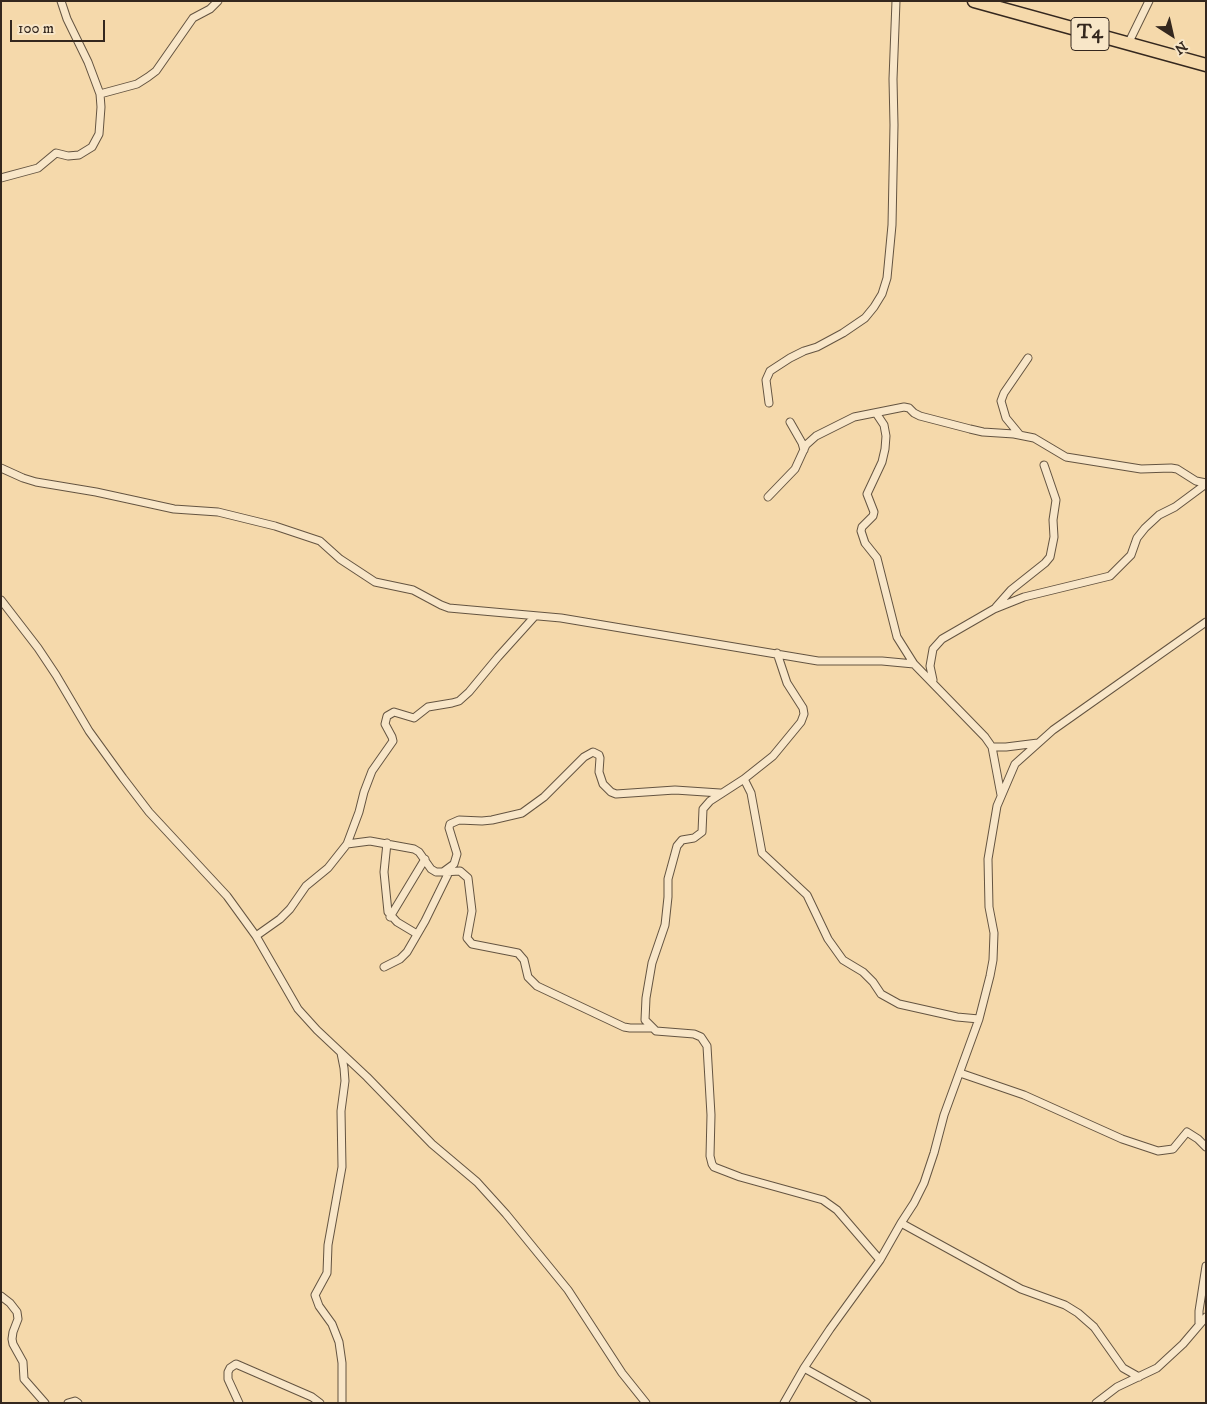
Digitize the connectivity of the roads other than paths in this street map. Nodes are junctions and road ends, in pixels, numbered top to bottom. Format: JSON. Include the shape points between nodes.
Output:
{"nodes":[{"id":1,"x":61,"y":1,"type":"edge"},
{"id":2,"x":218,"y":1,"type":"edge"},
{"id":3,"x":896,"y":1,"type":"edge"},
{"id":4,"x":974,"y":1,"type":"edge"},
{"id":5,"x":1149,"y":1,"type":"edge"},
{"id":6,"x":1128,"y":44,"type":"junction"},
{"id":7,"x":1206,"y":65,"type":"edge"},
{"id":8,"x":100,"y":94,"type":"junction"},
{"id":9,"x":1,"y":178,"type":"edge"},
{"id":10,"x":1028,"y":358,"type":"dead end"},
{"id":11,"x":769,"y":403,"type":"dead end"},
{"id":12,"x":876,"y":413,"type":"junction"},
{"id":13,"x":790,"y":422,"type":"dead end"},
{"id":14,"x":1020,"y":435,"type":"junction"},
{"id":15,"x":804,"y":450,"type":"junction"},
{"id":16,"x":1044,"y":465,"type":"dead end"},
{"id":17,"x":1,"y":468,"type":"edge"},
{"id":18,"x":1206,"y":483,"type":"edge"},
{"id":19,"x":768,"y":497,"type":"dead end"},
{"id":20,"x":1,"y":600,"type":"edge"},
{"id":21,"x":994,"y":609,"type":"junction"},
{"id":22,"x":535,"y":616,"type":"junction"},
{"id":23,"x":1206,"y":622,"type":"edge"},
{"id":24,"x":777,"y":653,"type":"junction"},
{"id":25,"x":914,"y":664,"type":"junction"},
{"id":26,"x":933,"y":683,"type":"junction"},
{"id":27,"x":1038,"y":743,"type":"junction"},
{"id":28,"x":992,"y":747,"type":"junction"},
{"id":29,"x":744,"y":779,"type":"junction"},
{"id":30,"x":720,"y":794,"type":"junction"},
{"id":31,"x":1001,"y":795,"type":"junction"},
{"id":32,"x":387,"y":843,"type":"junction"},
{"id":33,"x":348,"y":844,"type":"junction"},
{"id":34,"x":425,"y":859,"type":"junction"},
{"id":35,"x":446,"y":872,"type":"junction"},
{"id":36,"x":390,"y":917,"type":"junction"},
{"id":37,"x":417,"y":934,"type":"junction"},
{"id":38,"x":256,"y":936,"type":"junction"},
{"id":39,"x":384,"y":967,"type":"dead end"},
{"id":40,"x":980,"y":1019,"type":"junction"},
{"id":41,"x":651,"y":1028,"type":"junction"},
{"id":42,"x":340,"y":1052,"type":"junction"},
{"id":43,"x":960,"y":1073,"type":"junction"},
{"id":44,"x":1206,"y":1147,"type":"edge"},
{"id":45,"x":901,"y":1222,"type":"junction"},
{"id":46,"x":880,"y":1260,"type":"junction"},
{"id":47,"x":1206,"y":1266,"type":"edge"},
{"id":48,"x":1,"y":1296,"type":"edge"},
{"id":49,"x":1206,"y":1317,"type":"edge"},
{"id":50,"x":1199,"y":1323,"type":"junction"},
{"id":51,"x":804,"y":1368,"type":"junction"},
{"id":52,"x":1139,"y":1377,"type":"junction"},
{"id":53,"x":45,"y":1403,"type":"edge"},
{"id":54,"x":68,"y":1403,"type":"edge"},
{"id":55,"x":78,"y":1403,"type":"edge"},
{"id":56,"x":239,"y":1403,"type":"edge"},
{"id":57,"x":320,"y":1403,"type":"edge"},
{"id":58,"x":342,"y":1403,"type":"edge"},
{"id":59,"x":646,"y":1403,"type":"edge"},
{"id":60,"x":784,"y":1403,"type":"edge"},
{"id":61,"x":867,"y":1403,"type":"edge"},
{"id":62,"x":1096,"y":1403,"type":"edge"}],
"edges":[{"from":1,"to":8,"type":"street"},
{"from":2,"to":8,"type":"street","via":[[193,18],[148,78]]},
{"from":3,"to":11,"type":"street","via":[[892,225],[887,278],[882,294],[865,318],[770,371],[766,380]]},
{"from":4,"to":6,"type":"highway","number":"T4"},
{"from":5,"to":6,"type":"street"},
{"from":6,"to":7,"type":"highway","number":"T4"},
{"from":8,"to":9,"type":"street","via":[[99,134],[88,151],[73,156],[56,153],[36,169]]},
{"from":10,"to":14,"type":"street","via":[[1001,401],[1006,418]]},
{"from":12,"to":14,"type":"street","via":[[908,407],[916,414],[951,425]]},
{"from":12,"to":15,"type":"street","via":[[844,421],[810,441]]},
{"from":12,"to":25,"type":"street","via":[[884,425],[886,449],[867,494],[873,516],[861,531],[865,543],[877,558],[896,637]]},
{"from":13,"to":15,"type":"street"},
{"from":14,"to":18,"type":"street","via":[[1038,440],[1066,457],[1141,469],[1177,469],[1196,481]]},
{"from":15,"to":19,"type":"street","via":[[795,469]]},
{"from":16,"to":21,"type":"street","via":[[1056,500],[1050,557]]},
{"from":17,"to":22,"type":"street","via":[[36,482],[174,509],[218,512],[263,522],[320,541],[340,559],[379,584],[413,590],[440,605]]},
{"from":18,"to":21,"type":"street","via":[[1145,528],[1131,555],[1110,576],[1024,597]]},
{"from":20,"to":38,"type":"street","via":[[38,648],[88,730],[123,778],[149,812],[227,896]]},
{"from":21,"to":26,"type":"street","via":[[936,644],[930,666]]},
{"from":22,"to":24,"type":"street"},
{"from":22,"to":33,"type":"street","via":[[459,701],[428,707],[414,718],[394,712],[387,716],[385,724],[393,741],[369,777]]},
{"from":23,"to":27,"type":"street"},
{"from":24,"to":25,"type":"street","via":[[818,661],[882,660]]},
{"from":24,"to":29,"type":"street","via":[[787,683],[804,714],[773,756]]},
{"from":25,"to":26,"type":"street"},
{"from":26,"to":28,"type":"street"},
{"from":27,"to":28,"type":"street"},
{"from":27,"to":31,"type":"street","via":[[1015,764]]},
{"from":28,"to":31,"type":"street"},
{"from":29,"to":30,"type":"street"},
{"from":29,"to":40,"type":"street","via":[[751,793],[762,853],[807,895],[842,960],[863,972],[884,997],[899,1004]]},
{"from":30,"to":35,"type":"street","via":[[675,790],[616,794],[603,784],[599,754],[594,752],[572,767],[544,797],[522,813],[492,820],[459,820],[450,824],[448,828],[457,854],[454,864]]},
{"from":30,"to":41,"type":"street","via":[[703,809],[702,832],[679,843],[675,851],[668,879],[665,925],[652,963],[646,998],[645,1020]]},
{"from":31,"to":40,"type":"street","via":[[988,859],[993,960]]},
{"from":32,"to":33,"type":"street"},
{"from":32,"to":34,"type":"street","via":[[414,848]]},
{"from":32,"to":36,"type":"street","via":[[384,872]]},
{"from":33,"to":38,"type":"street","via":[[328,868],[306,886],[280,919]]},
{"from":34,"to":35,"type":"street","via":[[434,871]]},
{"from":34,"to":36,"type":"street"},
{"from":35,"to":37,"type":"street"},
{"from":35,"to":41,"type":"street","via":[[462,871],[468,878],[472,911],[467,932],[470,942],[518,953],[533,984],[590,1012],[630,1028]]},
{"from":36,"to":37,"type":"street"},
{"from":37,"to":39,"type":"street","via":[[402,958]]},
{"from":38,"to":42,"type":"street","via":[[298,1009]]},
{"from":40,"to":43,"type":"street"},
{"from":41,"to":46,"type":"street","via":[[694,1034],[701,1037],[707,1046],[710,1156],[714,1168],[823,1200],[837,1210]]},
{"from":42,"to":58,"type":"street","via":[[344,1068],[342,1167],[328,1245],[327,1273],[315,1296],[339,1342]]},
{"from":42,"to":59,"type":"street","via":[[437,1149],[477,1182],[506,1214],[568,1290],[625,1377]]},
{"from":43,"to":44,"type":"street","via":[[1024,1095],[1122,1139],[1158,1151],[1173,1149],[1187,1132]]},
{"from":43,"to":45,"type":"street","via":[[924,1183]]},
{"from":45,"to":46,"type":"street"},
{"from":45,"to":52,"type":"street","via":[[1021,1289],[1078,1313],[1094,1327],[1123,1368]]},
{"from":46,"to":51,"type":"street"},
{"from":47,"to":50,"type":"street"},
{"from":48,"to":53,"type":"street","via":[[17,1312],[12,1339],[22,1359],[24,1379]]},
{"from":49,"to":50,"type":"street"},
{"from":50,"to":52,"type":"street","via":[[1170,1358]]},
{"from":51,"to":60,"type":"street"},
{"from":51,"to":61,"type":"street"},
{"from":52,"to":62,"type":"street","via":[[1117,1387]]},
{"from":54,"to":55,"type":"street"},
{"from":56,"to":57,"type":"street","via":[[228,1379],[230,1368],[236,1364],[312,1396]]}]}
